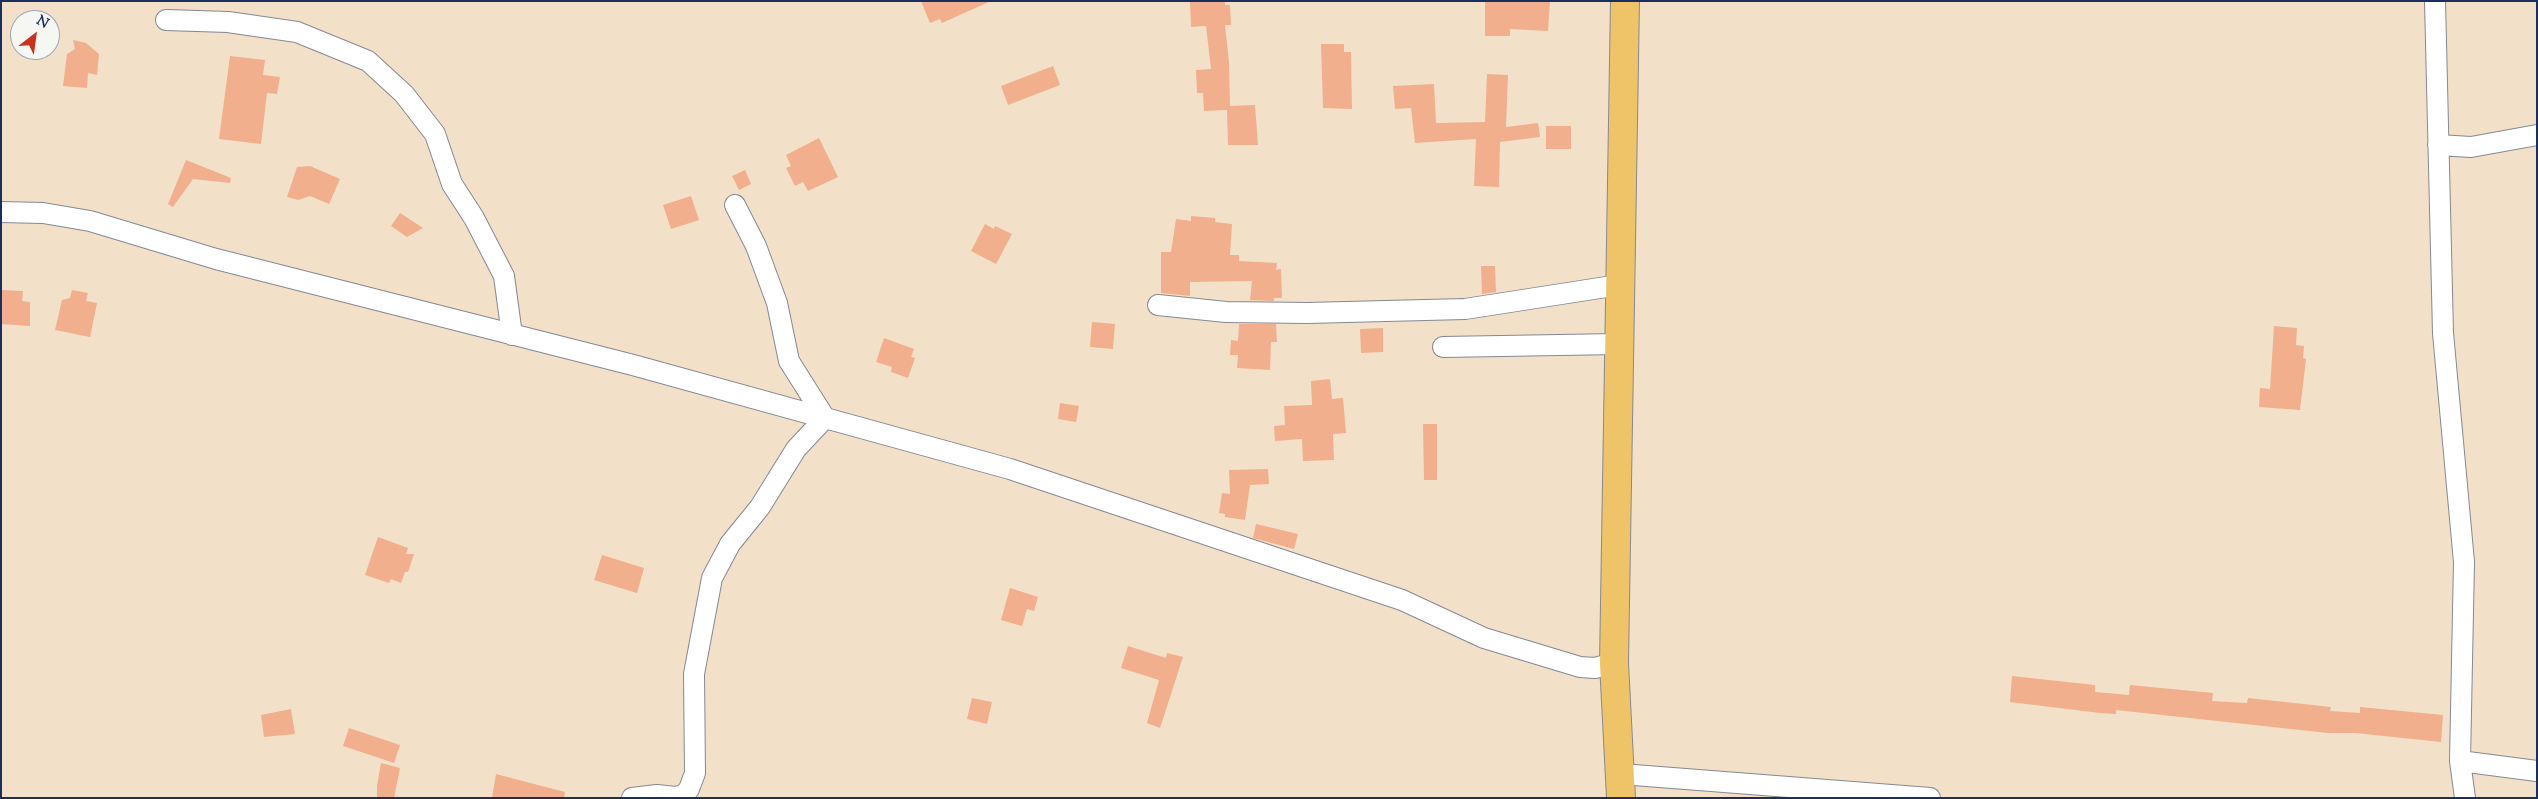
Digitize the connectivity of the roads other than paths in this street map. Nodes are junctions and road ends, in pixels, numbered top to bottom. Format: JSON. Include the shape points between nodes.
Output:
{"nodes":[{"id":1,"x":1625,"y":1,"type":"edge"},
{"id":2,"x":2435,"y":1,"type":"edge"},
{"id":3,"x":166,"y":20,"type":"dead end"},
{"id":4,"x":2537,"y":135,"type":"edge"},
{"id":5,"x":2438,"y":145,"type":"junction"},
{"id":6,"x":735,"y":205,"type":"dead end"},
{"id":7,"x":1,"y":212,"type":"edge"},
{"id":8,"x":1619,"y":286,"type":"junction"},
{"id":9,"x":1158,"y":305,"type":"dead end"},
{"id":10,"x":512,"y":335,"type":"junction"},
{"id":11,"x":1618,"y":344,"type":"junction"},
{"id":12,"x":1442,"y":347,"type":"dead end"},
{"id":13,"x":825,"y":418,"type":"junction"},
{"id":14,"x":1614,"y":663,"type":"junction"},
{"id":15,"x":2460,"y":761,"type":"junction"},
{"id":16,"x":2537,"y":771,"type":"edge"},
{"id":17,"x":1621,"y":786,"type":"edge"},
{"id":18,"x":632,"y":798,"type":"edge"},
{"id":19,"x":1930,"y":798,"type":"edge"},
{"id":20,"x":2465,"y":798,"type":"edge"}],
"edges":[{"from":1,"to":8,"type":"highway"},
{"from":2,"to":5,"type":"street"},
{"from":3,"to":10,"type":"street","via":[[228,22],[297,32],[368,61],[404,94],[435,134],[452,184],[504,276]]},
{"from":4,"to":5,"type":"street","via":[[2471,147]]},
{"from":5,"to":15,"type":"street","via":[[2443,333],[2464,562]]},
{"from":6,"to":13,"type":"street","via":[[756,246],[777,303],[789,361]]},
{"from":7,"to":10,"type":"street","via":[[43,213],[90,221],[216,259]]},
{"from":8,"to":9,"type":"street","via":[[1466,309],[1226,312]]},
{"from":8,"to":11,"type":"highway"},
{"from":10,"to":13,"type":"street"},
{"from":11,"to":12,"type":"street"},
{"from":11,"to":14,"type":"highway"},
{"from":13,"to":14,"type":"street","via":[[1010,469],[1259,551],[1402,600],[1484,638],[1580,667],[1595,668]]},
{"from":13,"to":18,"type":"street","via":[[796,449],[760,507],[730,544],[712,578],[694,674],[695,773],[689,789],[676,797]]},
{"from":14,"to":17,"type":"highway"},
{"from":15,"to":16,"type":"street"},
{"from":15,"to":20,"type":"street"},
{"from":17,"to":19,"type":"street"}]}
